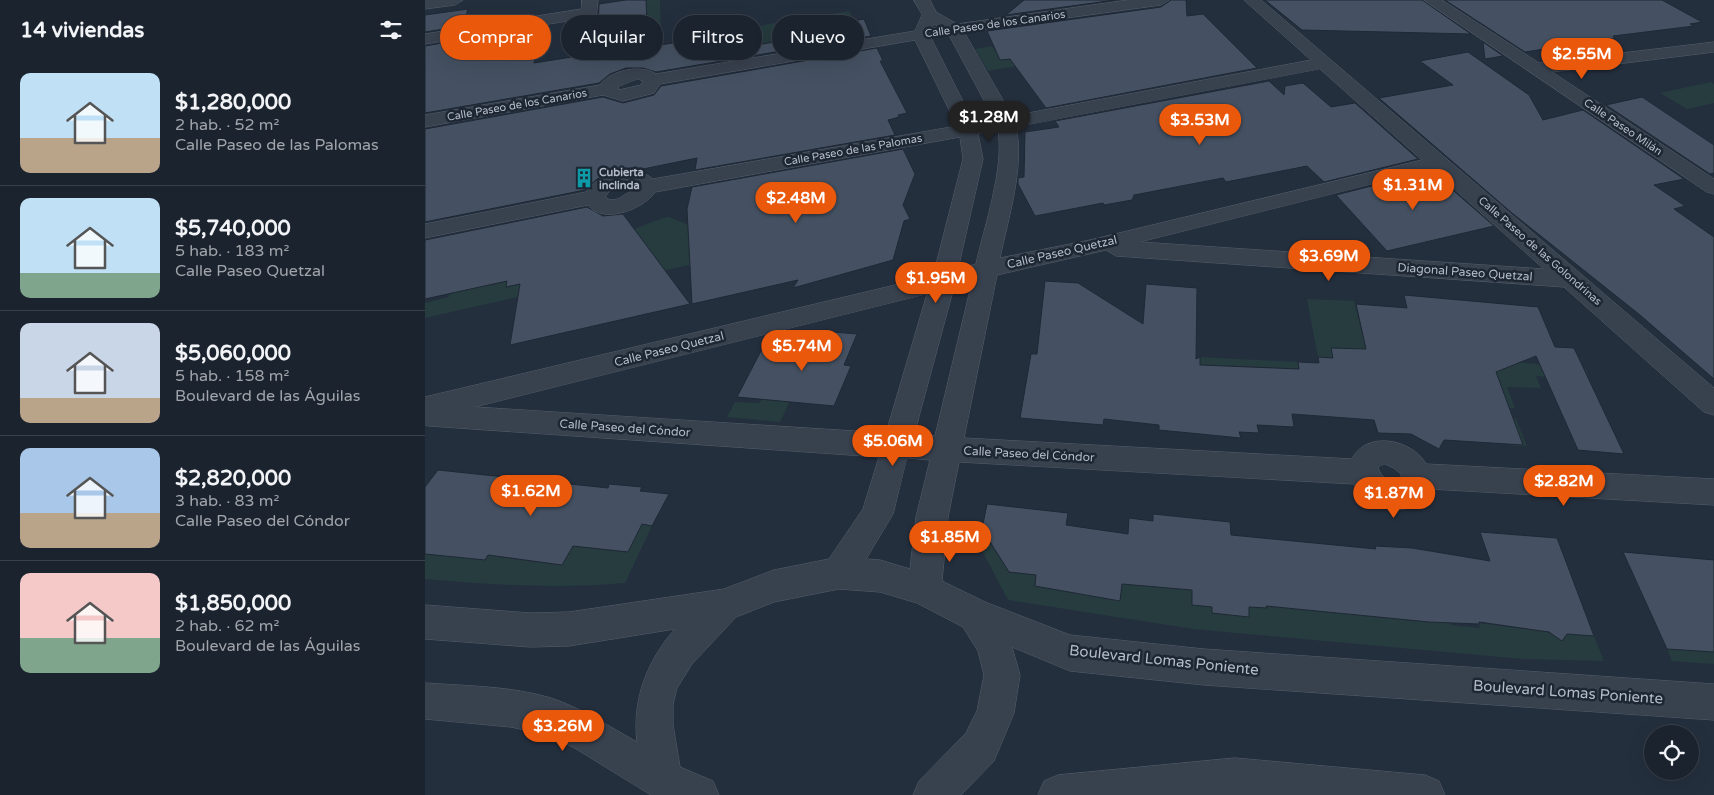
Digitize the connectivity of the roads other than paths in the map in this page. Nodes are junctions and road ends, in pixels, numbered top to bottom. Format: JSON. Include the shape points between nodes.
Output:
{"nodes":[{"id":1,"x":455,"y":0,"type":"edge"},
{"id":2,"x":923,"y":0,"type":"edge"},
{"id":3,"x":1161,"y":0,"type":"edge"},
{"id":4,"x":1252,"y":0,"type":"edge"},
{"id":5,"x":1432,"y":0,"type":"edge"},
{"id":6,"x":425,"y":4,"type":"edge"},
{"id":7,"x":589,"y":7,"type":"edge"},
{"id":8,"x":925,"y":25,"type":"junction"},
{"id":9,"x":954,"y":29,"type":"junction"},
{"id":10,"x":425,"y":39,"type":"edge"},
{"id":11,"x":1714,"y":47,"type":"edge"},
{"id":12,"x":1687,"y":50,"type":"junction"},
{"id":13,"x":1714,"y":61,"type":"edge"},
{"id":14,"x":1325,"y":64,"type":"junction"},
{"id":15,"x":1536,"y":69,"type":"junction"},
{"id":16,"x":425,"y":121,"type":"edge"},
{"id":17,"x":1007,"y":123,"type":"junction"},
{"id":18,"x":968,"y":129,"type":"junction"},
{"id":19,"x":1437,"y":162,"type":"junction"},
{"id":20,"x":1714,"y":188,"type":"edge"},
{"id":21,"x":425,"y":230,"type":"edge"},
{"id":22,"x":1090,"y":247,"type":"junction"},
{"id":23,"x":986,"y":269,"type":"junction"},
{"id":24,"x":1571,"y":279,"type":"junction"},
{"id":25,"x":943,"y":282,"type":"junction"},
{"id":26,"x":1714,"y":404,"type":"edge"},
{"id":27,"x":425,"y":408,"type":"edge"},
{"id":28,"x":425,"y":415,"type":"edge"},
{"id":29,"x":896,"y":446,"type":"junction"},
{"id":30,"x":947,"y":449,"type":"junction"},
{"id":31,"x":1714,"y":492,"type":"edge"},
{"id":32,"x":839,"y":573,"type":"junction"},
{"id":33,"x":924,"y":589,"type":"junction"},
{"id":34,"x":724,"y":605,"type":"junction"},
{"id":35,"x":975,"y":616,"type":"junction"},
{"id":36,"x":425,"y":622,"type":"edge"},
{"id":37,"x":425,"y":701,"type":"edge"},
{"id":38,"x":1714,"y":702,"type":"edge"},
{"id":39,"x":667,"y":787,"type":"edge"},
{"id":40,"x":699,"y":795,"type":"edge"},
{"id":41,"x":933,"y":795,"type":"edge"},
{"id":42,"x":1058,"y":795,"type":"edge"},
{"id":43,"x":1425,"y":795,"type":"edge"}],
"edges":[{"from":1,"to":6,"type":"street"},
{"from":2,"to":8,"type":"street"},
{"from":3,"to":9,"type":"street","name":"Calle Paseo de los Canarios"},
{"from":4,"to":14,"type":"street","name":"Calle Paseo de las Golondrinas"},
{"from":5,"to":15,"type":"street","name":"Calle Paseo Milán"},
{"from":7,"to":10,"type":"street"},
{"from":8,"to":9,"type":"street","name":"Calle Paseo de los Canarios"},
{"from":8,"to":16,"type":"street","name":"Calle Paseo de los Canarios","via":[[653,80],[648,89],[632,95],[615,95],[608,89]]},
{"from":8,"to":18,"type":"street"},
{"from":9,"to":17,"type":"street"},
{"from":11,"to":12,"type":"street"},
{"from":12,"to":13,"type":"street"},
{"from":12,"to":15,"type":"street"},
{"from":14,"to":17,"type":"street","name":"Calle Paseo de las Palomas"},
{"from":14,"to":19,"type":"street","name":"Calle Paseo de las Golondrinas"},
{"from":15,"to":20,"type":"street","name":"Calle Paseo Milán"},
{"from":17,"to":18,"type":"street","name":"Calle Paseo de las Palomas"},
{"from":17,"to":23,"type":"street","via":[[1005,184]]},
{"from":18,"to":21,"type":"street","name":"Calle Paseo de las Palomas","via":[[646,187],[638,198],[619,206],[601,205],[595,202],[594,197]]},
{"from":18,"to":25,"type":"street","via":[[973,159]]},
{"from":19,"to":22,"type":"street","name":"Calle Paseo Quetzal"},
{"from":19,"to":24,"type":"street","name":"Calle Paseo de las Golondrinas"},
{"from":22,"to":23,"type":"street","name":"Calle Paseo Quetzal"},
{"from":22,"to":24,"type":"street","name":"Diagonal Paseo Quetzal"},
{"from":23,"to":25,"type":"street","name":"Calle Paseo Quetzal"},
{"from":23,"to":30,"type":"street"},
{"from":24,"to":26,"type":"street","name":"Calle Paseo de las Golondrinas"},
{"from":25,"to":27,"type":"street","name":"Calle Paseo Quetzal"},
{"from":25,"to":29,"type":"street"},
{"from":28,"to":29,"type":"street","name":"Calle Paseo del Cóndor"},
{"from":29,"to":30,"type":"street","name":"Calle Paseo del Cóndor"},
{"from":29,"to":32,"type":"street","via":[[877,514]]},
{"from":30,"to":31,"type":"street","name":"Calle Paseo del Cóndor","via":[[1363,472],[1368,457],[1385,452],[1405,460],[1417,476]]},
{"from":30,"to":33,"type":"street","via":[[929,532]]},
{"from":32,"to":33,"type":"street","name":"Boulevard Lomas Poniente","via":[[880,576]]},
{"from":32,"to":34,"type":"street","name":"Boulevard Lomas Poniente","via":[[774,586]]},
{"from":33,"to":35,"type":"street","name":"Boulevard Lomas Poniente"},
{"from":34,"to":36,"type":"street","name":"Boulevard Lomas Poniente","via":[[569,629],[530,630]]},
{"from":34,"to":39,"type":"street","via":[[685,642],[659,685],[652,718]]},
{"from":35,"to":38,"type":"street","name":"Boulevard Lomas Poniente","via":[[1070,653],[1204,667]]},
{"from":35,"to":41,"type":"street","via":[[994,644],[1002,675],[995,713],[980,747]]},
{"from":37,"to":39,"type":"street","via":[[511,708],[551,717],[586,734]]},
{"from":39,"to":40,"type":"street"},
{"from":42,"to":43,"type":"street","via":[[1235,778]]}]}
